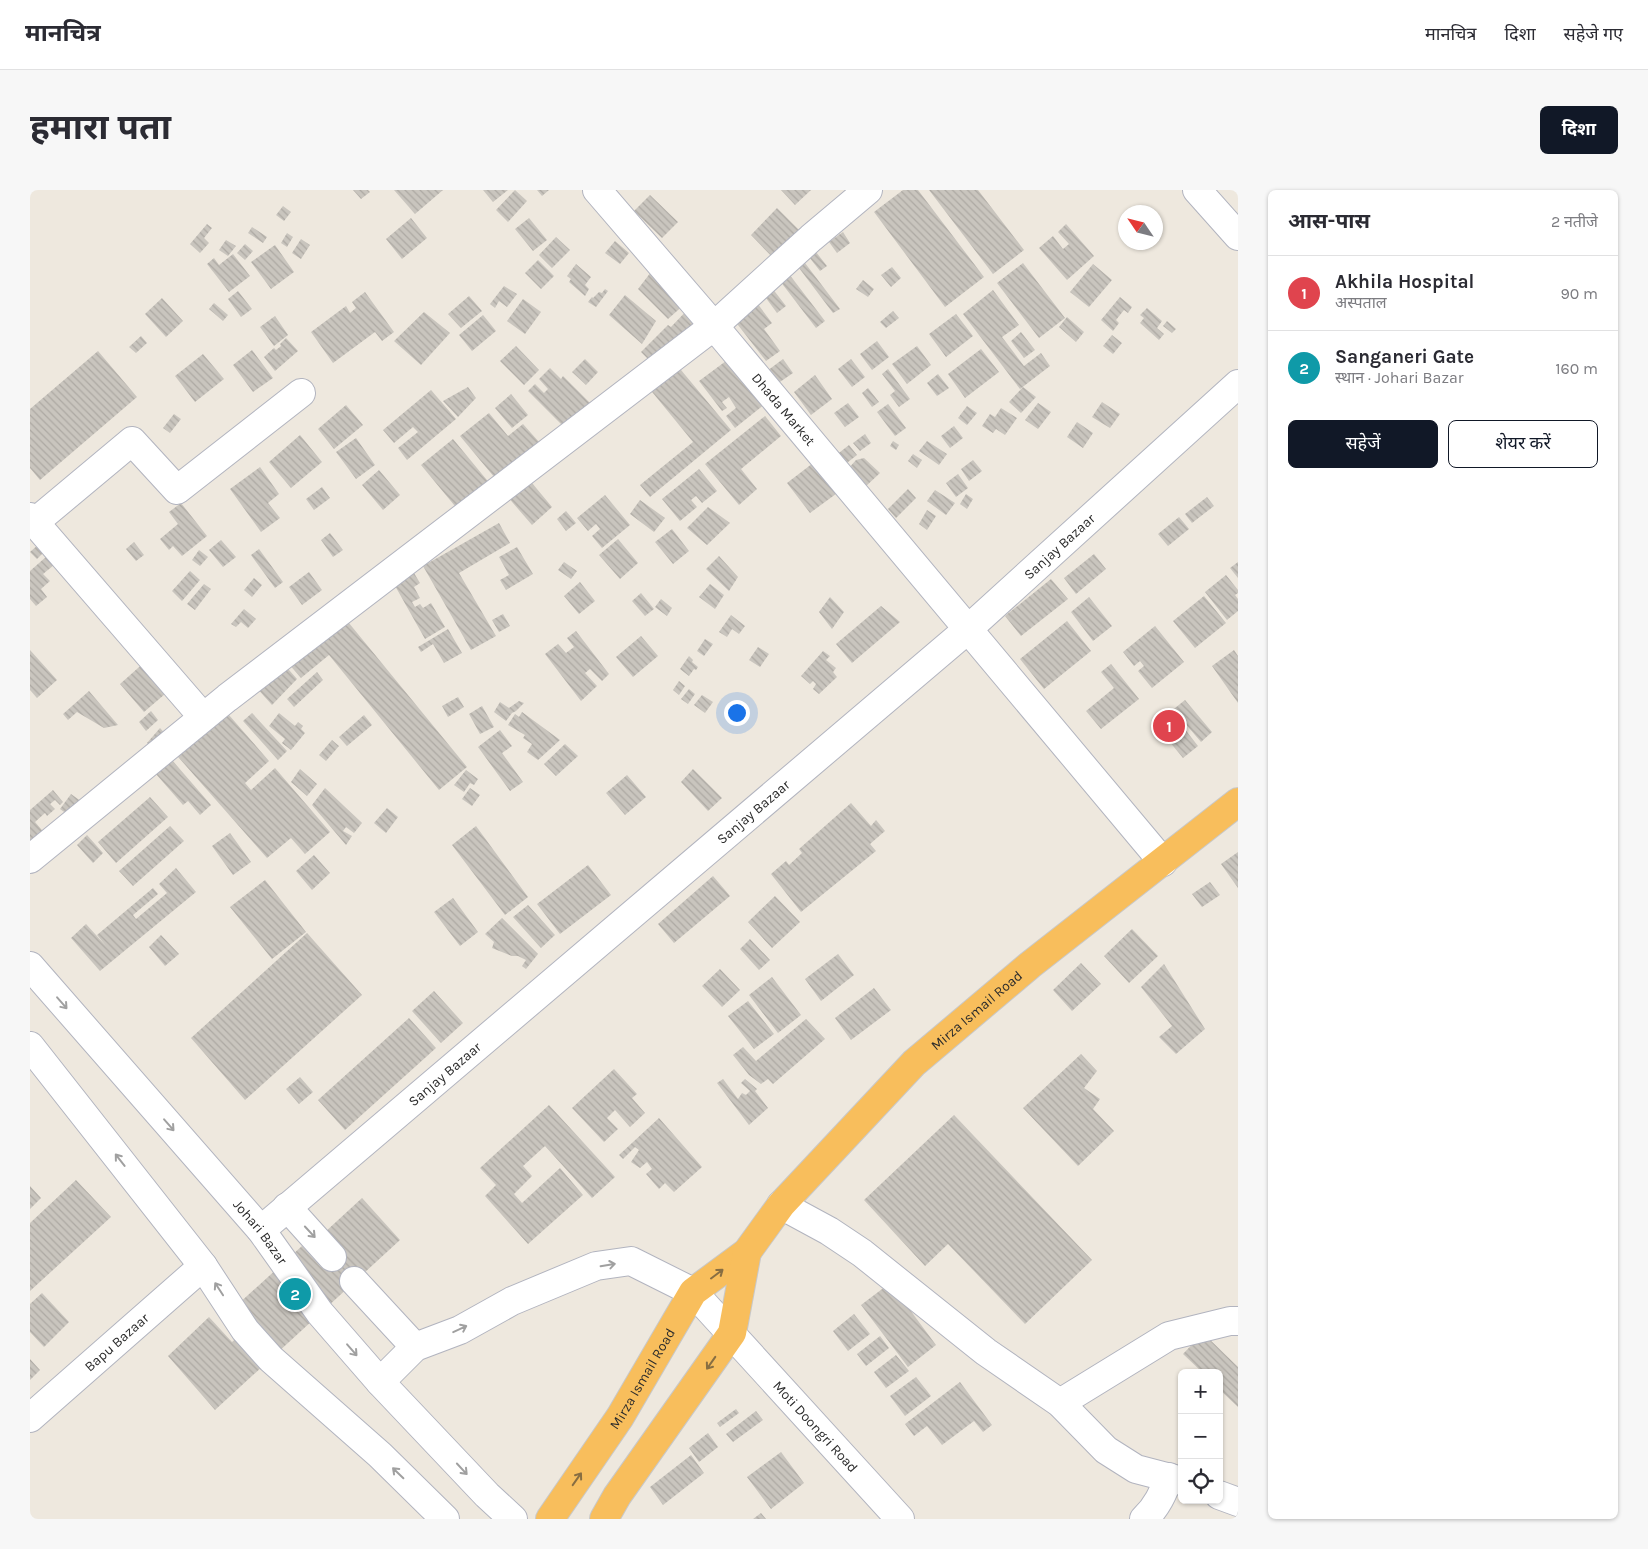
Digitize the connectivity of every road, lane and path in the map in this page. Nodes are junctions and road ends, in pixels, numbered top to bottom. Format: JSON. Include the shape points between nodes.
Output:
{"nodes":[{"id":1,"x":598,"y":190,"type":"edge"},
{"id":2,"x":868,"y":190,"type":"edge"},
{"id":3,"x":1197,"y":190,"type":"edge"},
{"id":4,"x":1238,"y":236,"type":"edge"},
{"id":5,"x":714,"y":326,"type":"junction"},
{"id":6,"x":1238,"y":384,"type":"edge"},
{"id":7,"x":301,"y":393,"type":"dead end"},
{"id":8,"x":32,"y":520,"type":"edge"},
{"id":9,"x":968,"y":630,"type":"junction"},
{"id":10,"x":203,"y":717,"type":"junction"},
{"id":11,"x":1238,"y":802,"type":"edge"},
{"id":12,"x":30,"y":859,"type":"edge"},
{"id":13,"x":1163,"y":862,"type":"junction"},
{"id":14,"x":30,"y":966,"type":"edge"},
{"id":15,"x":30,"y":1046,"type":"edge"},
{"id":16,"x":781,"y":1205,"type":"junction"},
{"id":17,"x":287,"y":1207,"type":"junction"},
{"id":18,"x":261,"y":1230,"type":"junction"},
{"id":19,"x":747,"y":1252,"type":"junction"},
{"id":20,"x":332,"y":1257,"type":"dead end"},
{"id":21,"x":203,"y":1266,"type":"junction"},
{"id":22,"x":354,"y":1281,"type":"dead end"},
{"id":23,"x":694,"y":1292,"type":"junction"},
{"id":24,"x":1238,"y":1321,"type":"edge"},
{"id":25,"x":732,"y":1333,"type":"junction"},
{"id":26,"x":415,"y":1347,"type":"junction"},
{"id":27,"x":380,"y":1382,"type":"junction"},
{"id":28,"x":1060,"y":1403,"type":"junction"},
{"id":29,"x":30,"y":1418,"type":"edge"},
{"id":30,"x":1176,"y":1479,"type":"edge"},
{"id":31,"x":1223,"y":1496,"type":"edge"},
{"id":32,"x":1238,"y":1502,"type":"edge"},
{"id":33,"x":445,"y":1519,"type":"edge"},
{"id":34,"x":513,"y":1519,"type":"edge"},
{"id":35,"x":550,"y":1519,"type":"edge"},
{"id":36,"x":604,"y":1519,"type":"edge"},
{"id":37,"x":900,"y":1519,"type":"edge"},
{"id":38,"x":1144,"y":1519,"type":"edge"}],
"edges":[{"from":1,"to":5,"type":"street","name":"Dhada Market"},
{"from":2,"to":5,"type":"street"},
{"from":3,"to":4,"type":"street"},
{"from":5,"to":9,"type":"street","name":"Dhada Market"},
{"from":5,"to":10,"type":"street"},
{"from":6,"to":9,"type":"street","name":"Sanjay Bazaar"},
{"from":7,"to":8,"type":"street","via":[[177,490],[132,441]]},
{"from":8,"to":10,"type":"street"},
{"from":9,"to":13,"type":"street","name":"Dhada Market"},
{"from":9,"to":17,"type":"street","name":"Sanjay Bazaar"},
{"from":10,"to":12,"type":"street"},
{"from":11,"to":13,"type":"highway","name":"Mirza Ismail Road"},
{"from":13,"to":16,"type":"highway","name":"Mirza Ismail Road","via":[[1030,965],[914,1063]]},
{"from":14,"to":18,"type":"street","name":"Johari Bazar","one_way":true},
{"from":21,"to":15,"type":"street","one_way":true},
{"from":16,"to":19,"type":"highway","name":"Mirza Ismail Road"},
{"from":16,"to":28,"type":"street","via":[[862,1253],[986,1352]]},
{"from":17,"to":18,"type":"street","name":"Sanjay Bazaar"},
{"from":17,"to":20,"type":"street","one_way":true},
{"from":18,"to":27,"type":"street","name":"Johari Bazar","one_way":true,"via":[[320,1313]]},
{"from":23,"to":19,"type":"highway","name":"Mirza Ismail Road","one_way":true},
{"from":19,"to":25,"type":"highway","name":"Mirza Ismail Road"},
{"from":21,"to":29,"type":"street","name":"Bapu Bazaar"},
{"from":33,"to":21,"type":"street","one_way":true,"via":[[271,1359],[245,1330]]},
{"from":22,"to":26,"type":"street"},
{"from":23,"to":25,"type":"street","name":"Moti Doongri Road"},
{"from":26,"to":23,"type":"street","one_way":true,"via":[[460,1330],[512,1301],[596,1266],[631,1261]]},
{"from":35,"to":23,"type":"highway","name":"Mirza Ismail Road","one_way":true,"via":[[620,1417]]},
{"from":24,"to":28,"type":"street","via":[[1169,1336]]},
{"from":25,"to":36,"type":"highway","name":"Mirza Ismail Road","one_way":true},
{"from":25,"to":37,"type":"street","name":"Moti Doongri Road"},
{"from":26,"to":27,"type":"street"},
{"from":27,"to":34,"type":"street","name":"Johari Bazar","one_way":true},
{"from":28,"to":30,"type":"street","via":[[1106,1450],[1136,1468]]},
{"from":30,"to":38,"type":"street"},
{"from":31,"to":32,"type":"street"}]}
